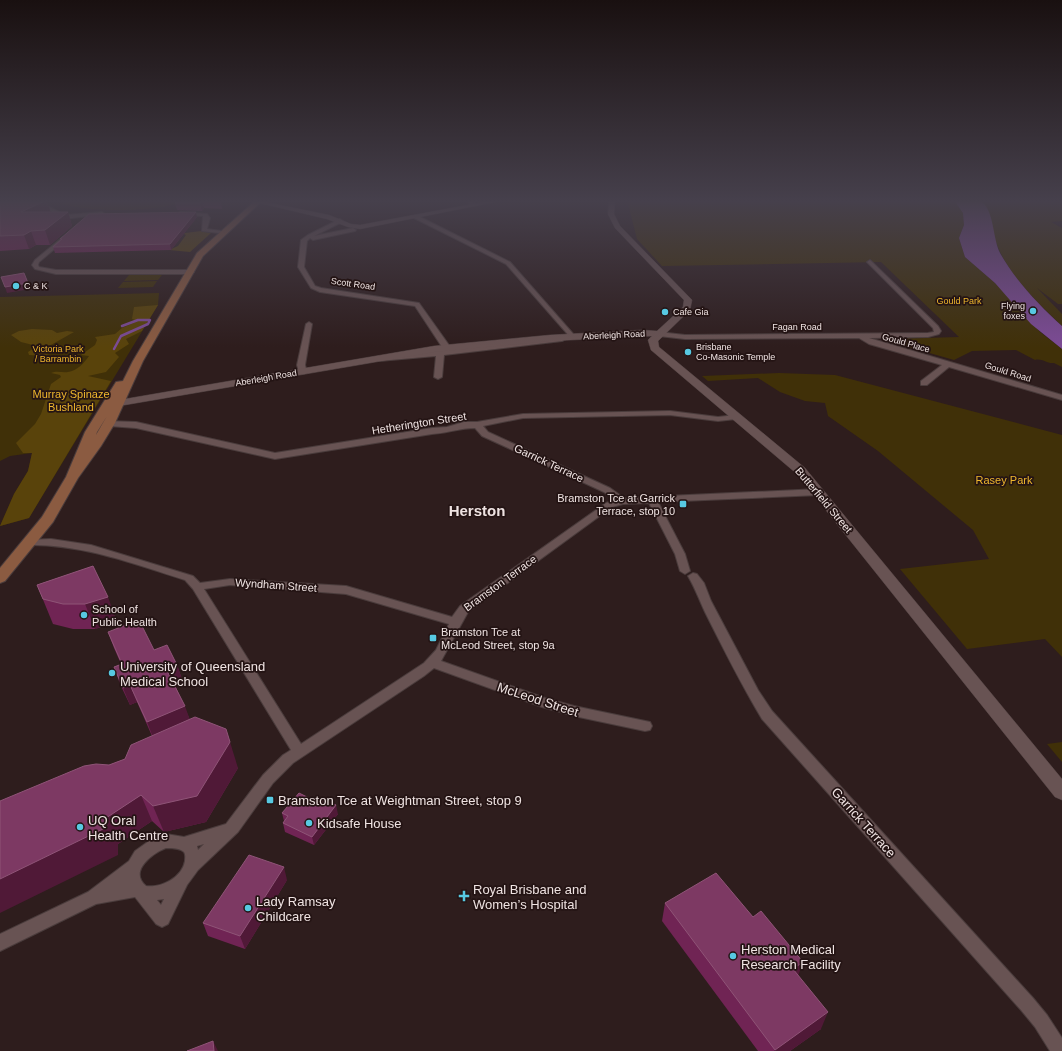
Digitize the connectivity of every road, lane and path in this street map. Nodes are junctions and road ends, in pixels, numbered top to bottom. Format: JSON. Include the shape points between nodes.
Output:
{"nodes":[{"id":1,"x":51,"y":249,"type":"edge"},
{"id":2,"x":200,"y":249,"type":"edge"},
{"id":3,"x":206,"y":249,"type":"edge"},
{"id":4,"x":303,"y":249,"type":"edge"},
{"id":5,"x":480,"y":249,"type":"edge"},
{"id":6,"x":638,"y":249,"type":"edge"},
{"id":7,"x":870,"y":262,"type":"dead end"},
{"id":8,"x":164,"y":270,"type":"junction"},
{"id":9,"x":187,"y":271,"type":"junction"},
{"id":10,"x":87,"y":272,"type":"junction"},
{"id":11,"x":141,"y":273,"type":"junction"},
{"id":12,"x":309,"y":324,"type":"dead end"},
{"id":13,"x":659,"y":334,"type":"junction"},
{"id":14,"x":861,"y":336,"type":"junction"},
{"id":15,"x":571,"y":337,"type":"junction"},
{"id":16,"x":443,"y":350,"type":"junction"},
{"id":17,"x":948,"y":364,"type":"junction"},
{"id":18,"x":303,"y":372,"type":"junction"},
{"id":19,"x":438,"y":377,"type":"dead end"},
{"id":20,"x":924,"y":383,"type":"dead end"},
{"id":21,"x":1062,"y":398,"type":"edge"},
{"id":22,"x":116,"y":401,"type":"junction"},
{"id":23,"x":736,"y":417,"type":"junction"},
{"id":24,"x":109,"y":423,"type":"junction"},
{"id":25,"x":477,"y":425,"type":"junction"},
{"id":26,"x":72,"y":477,"type":"junction"},
{"id":27,"x":819,"y":492,"type":"junction"},
{"id":28,"x":652,"y":500,"type":"junction"},
{"id":29,"x":622,"y":501,"type":"junction"},
{"id":30,"x":30,"y":542,"type":"junction"},
{"id":31,"x":0,"y":578,"type":"edge"},
{"id":32,"x":197,"y":587,"type":"junction"},
{"id":33,"x":455,"y":622,"type":"junction"},
{"id":34,"x":433,"y":663,"type":"junction"},
{"id":35,"x":645,"y":726,"type":"dead end"},
{"id":36,"x":299,"y":752,"type":"junction"},
{"id":37,"x":1062,"y":792,"type":"edge"},
{"id":38,"x":233,"y":827,"type":"junction"},
{"id":39,"x":184,"y":844,"type":"junction"},
{"id":40,"x":192,"y":865,"type":"junction"},
{"id":41,"x":133,"y":866,"type":"junction"},
{"id":42,"x":181,"y":883,"type":"junction"},
{"id":43,"x":139,"y":891,"type":"junction"},
{"id":44,"x":94,"y":897,"type":"junction"},
{"id":45,"x":0,"y":943,"type":"edge"},
{"id":46,"x":1060,"y":1051,"type":"edge"}],
"edges":[{"from":1,"to":10,"type":"street","via":[[37,261],[36,266],[41,270]]},
{"from":2,"to":9,"type":"main road","via":[[192,257]]},
{"from":3,"to":9,"type":"main road"},
{"from":4,"to":16,"type":"street","name":"Scott Road","via":[[301,267],[313,287],[417,304]]},
{"from":5,"to":15,"type":"street","via":[[508,263]]},
{"from":6,"to":13,"type":"street","via":[[688,300],[687,308]]},
{"from":7,"to":14,"type":"street","name":"Fagan Road","via":[[938,331],[934,334]]},
{"from":8,"to":9,"type":"street"},
{"from":8,"to":10,"type":"street"},
{"from":8,"to":11,"type":"street"},
{"from":9,"to":11,"type":"street"},
{"from":9,"to":22,"type":"main road","via":[[166,302],[165,314]]},
{"from":10,"to":11,"type":"street"},
{"from":12,"to":18,"type":"street","via":[[301,365]]},
{"from":13,"to":14,"type":"street","name":"Fagan Road","via":[[685,337]]},
{"from":13,"to":15,"type":"street","name":"Aberleigh Road"},
{"from":13,"to":23,"type":"street","name":"Butterfield Street","via":[[652,342],[656,350]]},
{"from":14,"to":17,"type":"street","name":"Gould Place","via":[[872,342]]},
{"from":15,"to":16,"type":"street","name":"Aberleigh Road"},
{"from":16,"to":18,"type":"street","name":"Aberleigh Road"},
{"from":16,"to":19,"type":"street"},
{"from":17,"to":20,"type":"street"},
{"from":17,"to":21,"type":"street","name":"Gould Road"},
{"from":18,"to":22,"type":"street","name":"Aberleigh Road"},
{"from":22,"to":24,"type":"main road"},
{"from":22,"to":26,"type":"main road","via":[[86,442]]},
{"from":23,"to":25,"type":"street","name":"Hetherington Street","via":[[718,419],[670,413],[562,414],[522,416]]},
{"from":23,"to":27,"type":"street","name":"Butterfield Street","via":[[798,468]]},
{"from":24,"to":25,"type":"street","name":"Hetherington Street","via":[[136,424],[275,456]]},
{"from":24,"to":26,"type":"main road"},
{"from":25,"to":29,"type":"street","name":"Garrick Terrace","via":[[485,434],[608,490]]},
{"from":26,"to":30,"type":"main road","via":[[48,519]]},
{"from":27,"to":28,"type":"street","name":"Bramston Terrace"},
{"from":27,"to":37,"type":"street","name":"Butterfield Street"},
{"from":28,"to":29,"type":"street","name":"Bramston Terrace"},
{"from":28,"to":46,"type":"street","name":"Garrick Terrace","via":[[680,554],[682,565],[701,587],[705,601],[756,699],[767,715],[1034,1012]]},
{"from":29,"to":33,"type":"street","name":"Bramston Terrace","via":[[609,505],[470,604]]},
{"from":30,"to":31,"type":"main road"},
{"from":30,"to":32,"type":"street","via":[[76,543],[189,578]]},
{"from":32,"to":33,"type":"street","name":"Wyndham Street","via":[[230,582],[346,590]]},
{"from":32,"to":36,"type":"street"},
{"from":33,"to":34,"type":"street","name":"Bramston Terrace"},
{"from":34,"to":35,"type":"street","name":"McLeod Street","via":[[542,702]]},
{"from":34,"to":36,"type":"street","name":"Bramston Terrace"},
{"from":36,"to":38,"type":"street","name":"Bramston Terrace","via":[[268,778]]},
{"from":38,"to":39,"type":"street"},
{"from":38,"to":40,"type":"street","name":"Bramston Terrace"},
{"from":39,"to":40,"type":"street","via":[[193,856]]},
{"from":39,"to":41,"type":"street","via":[[176,841],[156,845],[146,851]]},
{"from":40,"to":42,"type":"street"},
{"from":41,"to":43,"type":"street","via":[[132,882]]},
{"from":41,"to":44,"type":"street"},
{"from":42,"to":43,"type":"street","via":[[161,894],[151,895]]},
{"from":42,"to":43,"type":"street","via":[[162,919]]},
{"from":43,"to":44,"type":"street"},
{"from":44,"to":45,"type":"street"}]}
